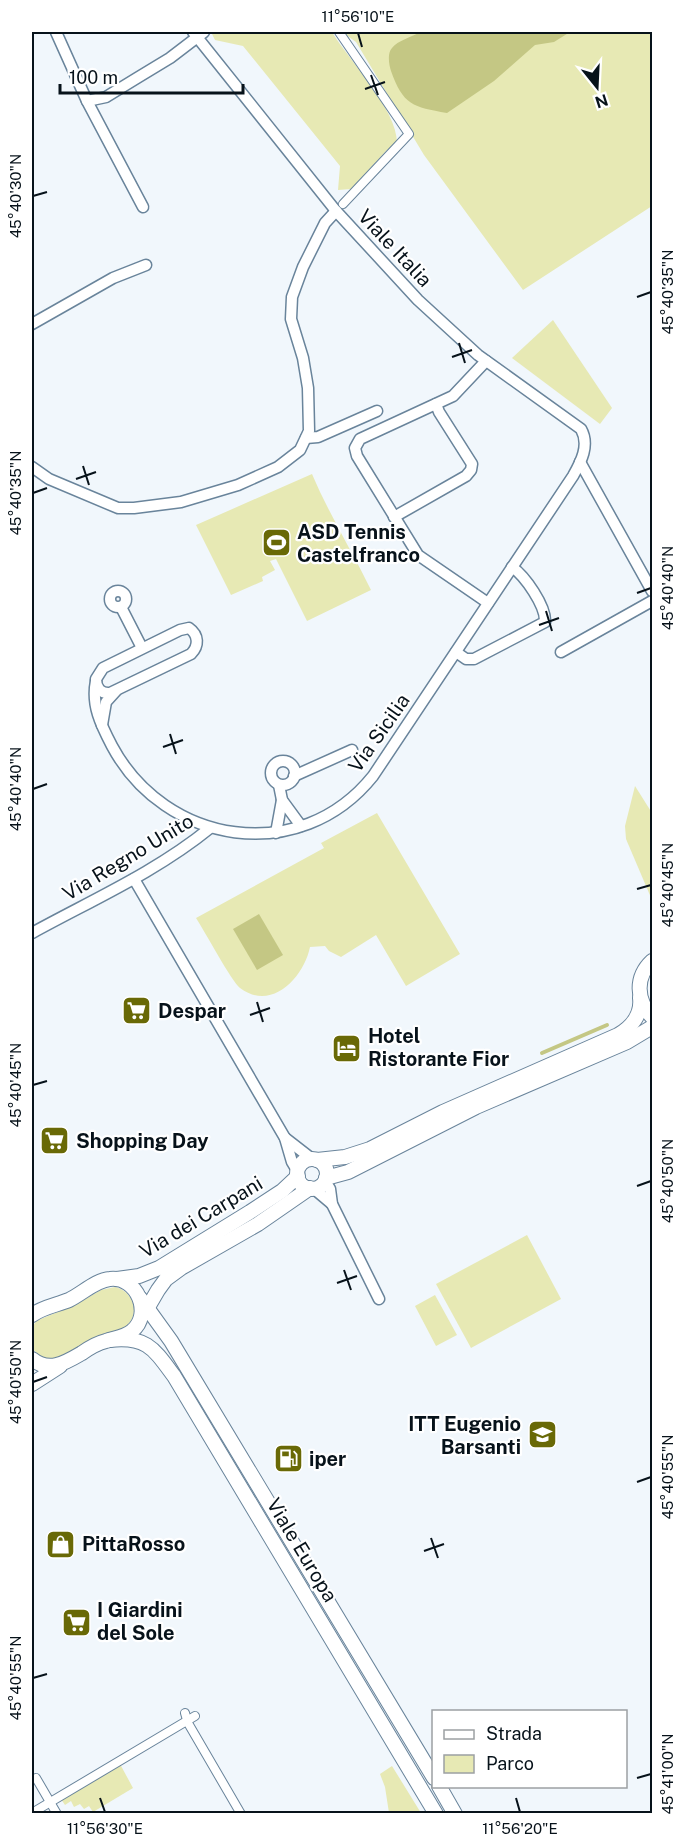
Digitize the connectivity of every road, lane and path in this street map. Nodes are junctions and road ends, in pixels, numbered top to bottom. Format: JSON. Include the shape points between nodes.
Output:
{"nodes":[{"id":1,"x":56,"y":32,"type":"edge"},
{"id":2,"x":339,"y":32,"type":"edge"},
{"id":3,"x":198,"y":33,"type":"edge"},
{"id":4,"x":87,"y":100,"type":"junction"},
{"id":5,"x":143,"y":207,"type":"dead end"},
{"id":6,"x":340,"y":207,"type":"junction"},
{"id":7,"x":146,"y":265,"type":"dead end"},
{"id":8,"x":32,"y":324,"type":"edge"},
{"id":9,"x":486,"y":361,"type":"junction"},
{"id":10,"x":436,"y":404,"type":"junction"},
{"id":11,"x":377,"y":411,"type":"dead end"},
{"id":12,"x":306,"y":438,"type":"junction"},
{"id":13,"x":580,"y":462,"type":"junction"},
{"id":14,"x":32,"y":467,"type":"edge"},
{"id":15,"x":394,"y":518,"type":"junction"},
{"id":16,"x":512,"y":567,"type":"junction"},
{"id":17,"x":652,"y":591,"type":"edge"},
{"id":18,"x":652,"y":602,"type":"edge"},
{"id":19,"x":488,"y":603,"type":"junction"},
{"id":20,"x":121,"y":607,"type":"dead end"},
{"id":21,"x":142,"y":648,"type":"junction"},
{"id":22,"x":456,"y":652,"type":"junction"},
{"id":23,"x":561,"y":652,"type":"dead end"},
{"id":24,"x":96,"y":681,"type":"junction"},
{"id":25,"x":116,"y":691,"type":"junction"},
{"id":26,"x":102,"y":725,"type":"junction"},
{"id":27,"x":352,"y":750,"type":"dead end"},
{"id":28,"x":294,"y":777,"type":"junction"},
{"id":29,"x":279,"y":785,"type":"junction"},
{"id":30,"x":282,"y":800,"type":"junction"},
{"id":31,"x":301,"y":826,"type":"junction"},
{"id":32,"x":210,"y":828,"type":"junction"},
{"id":33,"x":276,"y":832,"type":"junction"},
{"id":34,"x":134,"y":879,"type":"junction"},
{"id":35,"x":32,"y":933,"type":"edge"},
{"id":36,"x":652,"y":961,"type":"edge"},
{"id":37,"x":640,"y":998,"type":"junction"},
{"id":38,"x":652,"y":1017,"type":"edge"},
{"id":39,"x":652,"y":1027,"type":"edge"},
{"id":40,"x":506,"y":1089,"type":"junction"},
{"id":41,"x":285,"y":1138,"type":"junction"},
{"id":42,"x":314,"y":1159,"type":"junction"},
{"id":43,"x":298,"y":1174,"type":"junction"},
{"id":44,"x":319,"y":1184,"type":"junction"},
{"id":45,"x":117,"y":1279,"type":"junction"},
{"id":46,"x":161,"y":1286,"type":"junction"},
{"id":47,"x":379,"y":1299,"type":"dead end"},
{"id":48,"x":144,"y":1303,"type":"junction"},
{"id":49,"x":47,"y":1307,"type":"junction"},
{"id":50,"x":32,"y":1308,"type":"edge"},
{"id":51,"x":32,"y":1315,"type":"edge"},
{"id":52,"x":110,"y":1340,"type":"junction"},
{"id":53,"x":171,"y":1341,"type":"junction"},
{"id":54,"x":32,"y":1359,"type":"edge"},
{"id":55,"x":63,"y":1364,"type":"junction"},
{"id":56,"x":32,"y":1384,"type":"edge"},
{"id":57,"x":432,"y":1775,"type":"edge"},
{"id":58,"x":36,"y":1778,"type":"dead end"},
{"id":59,"x":439,"y":1788,"type":"edge"},
{"id":60,"x":50,"y":1802,"type":"junction"},
{"id":61,"x":32,"y":1813,"type":"edge"},
{"id":62,"x":57,"y":1814,"type":"edge"},
{"id":63,"x":241,"y":1814,"type":"edge"},
{"id":64,"x":436,"y":1814,"type":"edge"},
{"id":65,"x":455,"y":1814,"type":"edge"}],
"edges":[{"from":1,"to":4,"type":"street"},
{"from":2,"to":6,"type":"street","via":[[409,134]]},
{"from":3,"to":4,"type":"street","via":[[170,58],[106,97]]},
{"from":3,"to":6,"type":"street","name":"Viale Italia"},
{"from":4,"to":5,"type":"street"},
{"from":6,"to":9,"type":"street","name":"Viale Italia","via":[[418,300]]},
{"from":6,"to":12,"type":"street","via":[[321,231],[292,297],[291,319],[308,388]]},
{"from":7,"to":8,"type":"street","via":[[113,278]]},
{"from":9,"to":10,"type":"street","via":[[453,396]]},
{"from":9,"to":13,"type":"street","name":"Viale Italia","via":[[581,429],[585,443]]},
{"from":10,"to":15,"type":"street","via":[[472,464],[471,470]]},
{"from":10,"to":15,"type":"street","via":[[360,439],[355,448]]},
{"from":11,"to":12,"type":"street","via":[[318,437]]},
{"from":12,"to":14,"type":"street","via":[[300,450],[278,467],[238,485],[181,502],[134,508],[118,508],[50,479]]},
{"from":13,"to":16,"type":"street","name":"Via Sicilia"},
{"from":13,"to":17,"type":"street"},
{"from":15,"to":19,"type":"street","via":[[418,555]]},
{"from":16,"to":19,"type":"street","name":"Via Sicilia"},
{"from":16,"to":22,"type":"street","via":[[524,576],[544,612],[545,622],[474,659]]},
{"from":18,"to":23,"type":"street"},
{"from":19,"to":22,"type":"street","name":"Via Sicilia"},
{"from":20,"to":21,"type":"street"},
{"from":21,"to":24,"type":"street","via":[[103,668]]},
{"from":21,"to":25,"type":"street","via":[[185,628],[193,631],[197,641],[189,655]]},
{"from":22,"to":31,"type":"street","name":"Via Sicilia","via":[[366,784],[336,809]]},
{"from":24,"to":25,"type":"street","via":[[103,692]]},
{"from":24,"to":26,"type":"street","name":"Via Sicilia","via":[[94,704]]},
{"from":25,"to":26,"type":"street","via":[[106,702]]},
{"from":26,"to":32,"type":"street","name":"Via Sicilia","via":[[120,760],[147,792],[176,814]]},
{"from":27,"to":28,"type":"street"},
{"from":28,"to":29,"type":"street","via":[[290,783]]},
{"from":28,"to":29,"type":"street","via":[[289,762],[277,762],[270,772]]},
{"from":29,"to":30,"type":"street"},
{"from":30,"to":31,"type":"street"},
{"from":30,"to":33,"type":"street"},
{"from":31,"to":33,"type":"street","name":"Via Sicilia"},
{"from":32,"to":33,"type":"street","name":"Via Sicilia","via":[[249,834]]},
{"from":32,"to":34,"type":"street","name":"Via Regno Unito"},
{"from":34,"to":35,"type":"street","name":"Via Regno Unito"},
{"from":34,"to":41,"type":"street"},
{"from":36,"to":37,"type":"street","name":"Via dei Carpani","via":[[641,976]]},
{"from":37,"to":38,"type":"street"},
{"from":37,"to":40,"type":"street","name":"Via dei Carpani","via":[[637,1016],[625,1031]]},
{"from":39,"to":40,"type":"street","name":"Via dei Carpani","via":[[627,1042]]},
{"from":40,"to":42,"type":"street","name":"Via dei Carpani","via":[[443,1112],[370,1149],[345,1157]]},
{"from":40,"to":44,"type":"street","name":"Via dei Carpani"},
{"from":41,"to":42,"type":"street"},
{"from":41,"to":43,"type":"street"},
{"from":42,"to":43,"type":"street","via":[[301,1164]]},
{"from":42,"to":44,"type":"street","via":[[325,1167]]},
{"from":43,"to":44,"type":"street","via":[[302,1184]]},
{"from":43,"to":45,"type":"street","name":"Via dei Carpani","via":[[282,1191],[159,1268]]},
{"from":44,"to":46,"type":"street","name":"Via dei Carpani","via":[[182,1268]]},
{"from":44,"to":47,"type":"street"},
{"from":45,"to":48,"type":"street","name":"Viale Europa","via":[[129,1284]]},
{"from":45,"to":49,"type":"street","name":"Via dei Carpani","via":[[102,1281]]},
{"from":46,"to":48,"type":"street","name":"Via dei Carpani"},
{"from":46,"to":53,"type":"street","name":"Via dei Carpani","via":[[156,1307]]},
{"from":48,"to":52,"type":"street","via":[[140,1320],[129,1333]]},
{"from":48,"to":53,"type":"street","name":"Viale Europa"},
{"from":49,"to":50,"type":"street"},
{"from":49,"to":51,"type":"street"},
{"from":52,"to":55,"type":"street"},
{"from":52,"to":64,"type":"street","name":"Viale Europa","via":[[131,1339],[145,1344],[174,1376]]},
{"from":53,"to":57,"type":"street","name":"Viale Europa"},
{"from":54,"to":55,"type":"street","via":[[45,1366]]},
{"from":55,"to":56,"type":"street"},
{"from":58,"to":60,"type":"street"},
{"from":59,"to":65,"type":"street"},
{"from":60,"to":61,"type":"street"},
{"from":60,"to":62,"type":"street"},
{"from":60,"to":63,"type":"street","via":[[189,1716]]}]}
